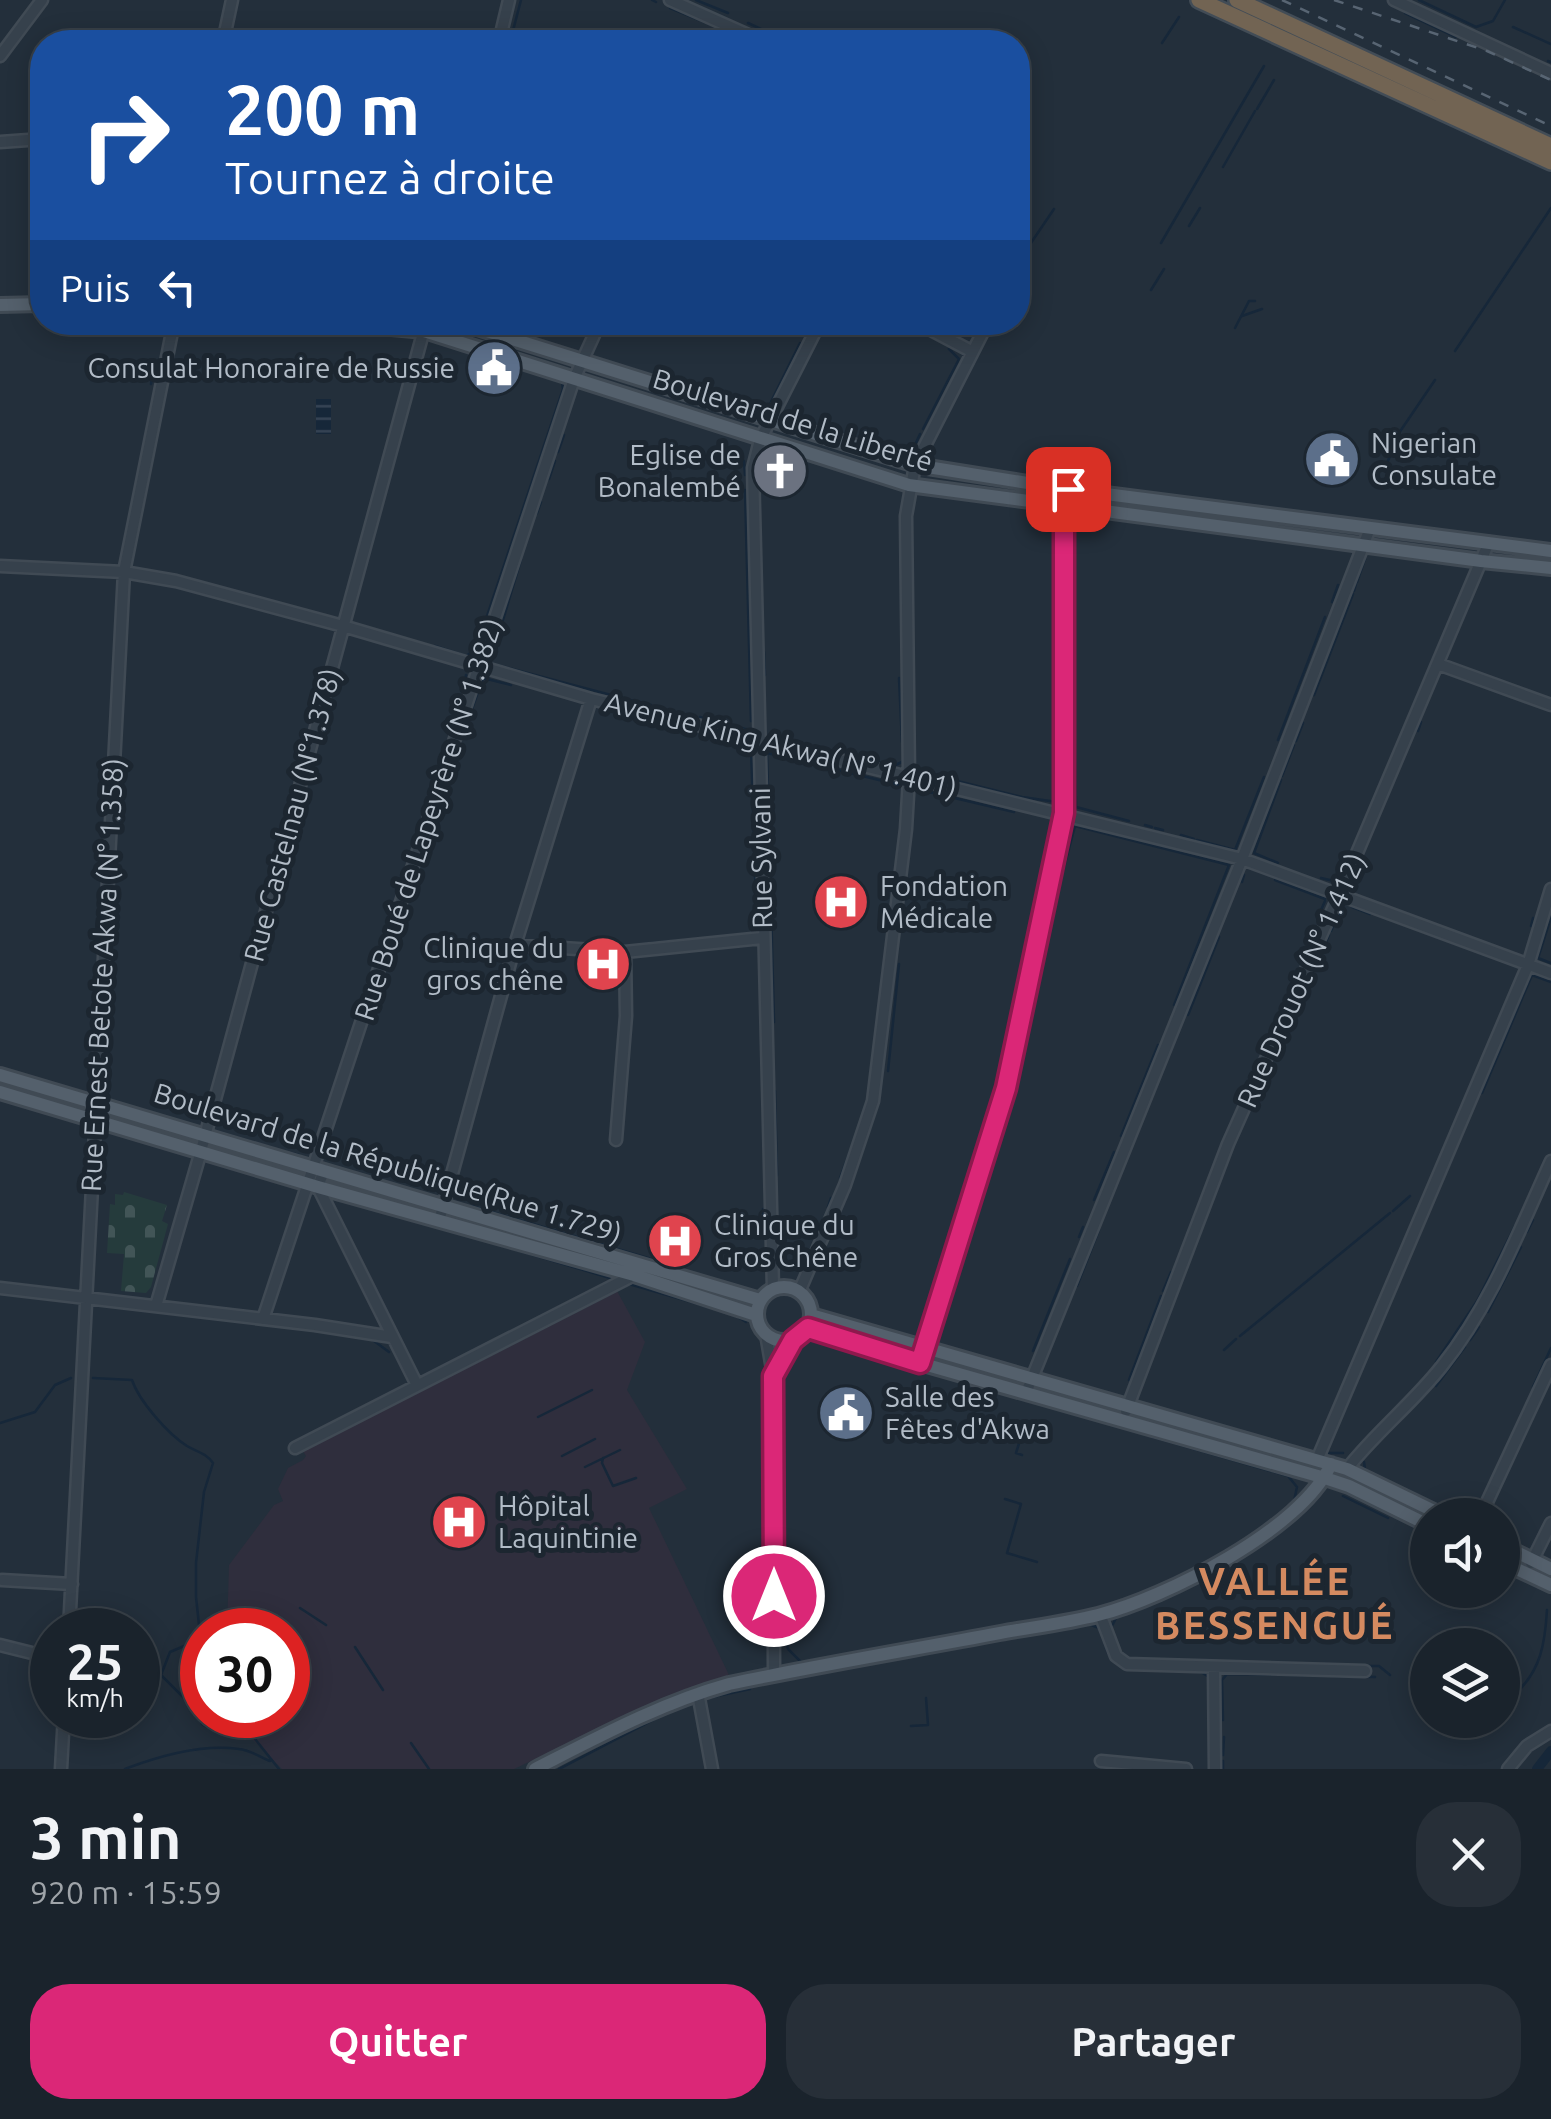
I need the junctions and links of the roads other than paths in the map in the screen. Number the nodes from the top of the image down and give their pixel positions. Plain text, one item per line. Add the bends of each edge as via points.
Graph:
1 (42, 0) edge
2 (232, 0) edge
3 (509, 0) edge
4 (670, 0) edge
5 (1199, 0) edge
6 (1237, 0) edge
7 (1394, 0) edge
8 (226, 30) edge
9 (502, 30) edge
10 (727, 30) edge
11 (0, 56) edge
12 (1551, 73) edge
13 (30, 141) edge
14 (0, 142) edge
15 (1551, 146) edge
16 (1551, 162) edge
17 (30, 305) edge
18 (0, 306) edge
19 (171, 335) edge
20 (423, 335) edge
21 (448, 335) edge
22 (498, 335) edge
23 (594, 335) edge
24 (813, 335) edge
25 (941, 335) edge
26 (981, 335) edge
27 (972, 351) junction
28 (582, 362) junction
29 (574, 379) junction
30 (770, 420) junction
31 (760, 440) junction
32 (915, 465) junction
33 (909, 485) junction
34 (1068, 489) junction
35 (1064, 506) junction
36 (1370, 528) junction
37 (1489, 542) junction
38 (1364, 546) junction
39 (1551, 551) edge
40 (1481, 561) junction
41 (0, 566) edge
42 (1551, 568) edge
43 (124, 572) junction
44 (344, 626) junction
45 (1438, 664) junction
46 (477, 668) junction
47 (591, 699) junction
48 (1551, 705) edge
49 (760, 741) junction
50 (909, 778) junction
51 (1064, 813) junction
52 (1242, 859) junction
53 (1551, 889) edge
54 (1340, 894) junction
55 (762, 938) junction
56 (514, 944) junction
57 (625, 952) junction
58 (1528, 965) junction
59 (1551, 973) edge
60 (0, 1075) edge
61 (0, 1092) edge
62 (98, 1102) junction
63 (97, 1120) junction
64 (205, 1136) junction
65 (616, 1140) dead end
66 (201, 1151) junction
67 (1551, 1161) edge
68 (319, 1168) junction
69 (314, 1185) junction
70 (441, 1214) junction
71 (636, 1269) junction
72 (0, 1288) edge
73 (773, 1289) junction
74 (799, 1292) junction
75 (85, 1299) junction
76 (760, 1300) junction
77 (156, 1306) junction
78 (756, 1315) junction
79 (263, 1318) junction
80 (809, 1321) junction
81 (766, 1334) junction
82 (392, 1338) junction
83 (793, 1340) junction
84 (925, 1348) junction
85 (920, 1363) junction
86 (1551, 1365) edge
87 (773, 1376) junction
88 (1031, 1379) junction
89 (416, 1385) junction
90 (1026, 1393) junction
91 (1125, 1414) junction
92 (295, 1448) dead end
93 (1324, 1462) junction
94 (1346, 1468) junction
95 (1325, 1478) junction
96 (1489, 1498) edge
97 (1410, 1499) edge
98 (1410, 1516) edge
99 (1551, 1522) edge
100 (1520, 1554) edge
101 (1532, 1560) junction
102 (1551, 1569) edge
103 (1520, 1570) edge
104 (1526, 1573) junction
105 (2, 1580) edge
106 (72, 1584) junction
107 (1551, 1585) edge
108 (70, 1608) edge
109 (1100, 1614) junction
110 (0, 1645) edge
111 (30, 1652) edge
112 (1214, 1668) junction
113 (1365, 1671) dead end
114 (774, 1674) junction
115 (698, 1693) junction
116 (1551, 1730) edge
117 (63, 1738) edge
118 (1101, 1761) dead end
119 (61, 1769) edge
120 (535, 1769) edge
121 (712, 1769) edge
122 (1186, 1769) edge
123 (1215, 1769) edge
124 (1508, 1769) edge

1 - 11 street
2 - 8 street
3 - 9 street
4 - 10 street
5 - 16 highway
6 - 15 highway
7 - 12 street
13 - 14 street
17 - 18 main road
19 - 43 street, Rue Ernest Betote Akwa (N° 1.358)
20 - 44 street, Rue Castelnau (N°1.378)
21 - 29 main road, Boulevard de la Liberté
22 - 28 main road, Boulevard de la Liberté
23 - 28 street, Rue Boué de Lapeyrère (N° 1.382)
24 - 30 street, Rue Sylvani
25 - 27 street
26 - 27 street
27 - 32 street
28 - 29 street, Rue Boué de Lapeyrère (N° 1.382)
28 - 30 main road, Boulevard de la Liberté
29 - 31 main road, Boulevard de la Liberté
29 - 46 street, Rue Boué de Lapeyrère (N° 1.382)
30 - 31 street, Rue Sylvani
30 - 32 main road, Boulevard de la Liberté
31 - 33 main road, Boulevard de la Liberté
31 - 49 street, Rue Sylvani via 753,468
32 - 33 street
32 - 34 main road, Boulevard de la Liberté
33 - 35 main road, Boulevard de la Liberté
33 - 50 street
34 - 35 street
34 - 36 main road, Boulevard de la Liberté
35 - 38 main road, Boulevard de la Liberté
35 - 51 street
36 - 37 main road, Boulevard de la Liberté
36 - 38 street
37 - 39 main road, Boulevard de la Liberté
37 - 40 street, Rue Drouot (N° 1.412)
38 - 40 main road, Boulevard de la Liberté
38 - 52 street
40 - 42 main road, Boulevard de la Liberté
40 - 45 street, Rue Drouot (N° 1.412)
41 - 43 street, Avenue King Akwa( N° 1.401)
43 - 44 street, Avenue King Akwa( N° 1.401)
43 - 62 street, Rue Ernest Betote Akwa (N° 1.358)
44 - 46 street, Avenue King Akwa( N° 1.401)
44 - 64 street, Rue Castelnau (N°1.378)
45 - 48 street
45 - 54 street, Rue Drouot (N° 1.412)
46 - 47 street, Avenue King Akwa( N° 1.401)
46 - 68 street, Rue Boué de Lapeyrère (N° 1.382)
47 - 49 street, Avenue King Akwa( N° 1.401)
47 - 56 street
49 - 50 street, Avenue King Akwa( N° 1.401)
49 - 55 street, Rue Sylvani
50 - 51 street, Avenue King Akwa( N° 1.401)
50 - 74 street via 872,1100
51 - 52 street, Avenue King Akwa( N° 1.401)
51 - 84 street via 1006,1088
52 - 54 street, Avenue King Akwa( N° 1.401)
52 - 88 street
53 - 58 street
54 - 58 street, Avenue King Akwa( N° 1.401)
54 - 91 street, Rue Drouot (N° 1.412) via 1228,1144
55 - 57 street
55 - 73 street, Rue Sylvani
56 - 57 street
56 - 70 street
57 - 65 street
58 - 59 street, Avenue King Akwa( N° 1.401)
58 - 93 street
60 - 62 main road, Boulevard de la République(Rue 1.729)
61 - 63 main road, Boulevard de la République(Rue 1.729)
62 - 63 street, Rue Ernest Betote Akwa (N° 1.358)
62 - 64 main road, Boulevard de la République(Rue 1.729)
63 - 66 main road, Boulevard de la République(Rue 1.729)
63 - 75 street, Rue Ernest Betote Akwa (N° 1.358)
64 - 66 street, Rue Castelnau (N°1.378)
64 - 68 main road, Boulevard de la République(Rue 1.729)
66 - 69 main road, Boulevard de la République(Rue 1.729)
66 - 77 street, Rue Castelnau (N°1.378)
67 - 94 street via 1468,1330
68 - 69 street, Rue Boué de Lapeyrère (N° 1.382)
68 - 70 main road, Boulevard de la République(Rue 1.729)
69 - 70 main road, Boulevard de la République(Rue 1.729)
69 - 79 street
69 - 82 street
70 - 71 main road, Boulevard de la République(Rue 1.729)
71 - 76 main road, Boulevard de la République(Rue 1.729)
71 - 78 main road, Boulevard de la République(Rue 1.729)
71 - 89 street
72 - 75 street
73 - 74 main road
73 - 76 main road
74 - 80 main road via 808,1302
75 - 77 street
75 - 106 street, Rue Ernest Betote Akwa (N° 1.358)
76 - 78 main road
77 - 79 street
78 - 81 main road
79 - 82 street
80 - 83 main road
80 - 84 main road
80 - 85 main road
81 - 83 main road
81 - 87 street
82 - 89 street
83 - 87 street
84 - 85 street
84 - 88 main road
85 - 90 main road
86 - 96 street
87 - 114 street
88 - 90 street
88 - 91 main road
89 - 92 street
90 - 91 main road
91 - 93 main road
91 - 95 main road
93 - 94 main road
93 - 95 main road
94 - 97 main road
95 - 98 main road
95 - 109 main road via 1236,1552 1165,1590
99 - 101 street
100 - 101 main road
101 - 102 main road
101 - 104 street
103 - 104 main road
104 - 107 main road
105 - 106 street
106 - 108 street, Rue Ernest Betote Akwa (N° 1.358)
109 - 112 street via 1116,1656 1127,1664
109 - 114 main road
110 - 111 street
112 - 113 street
112 - 123 street
114 - 115 main road
115 - 120 main road
115 - 121 street
116 - 124 street
117 - 119 street
118 - 122 street

